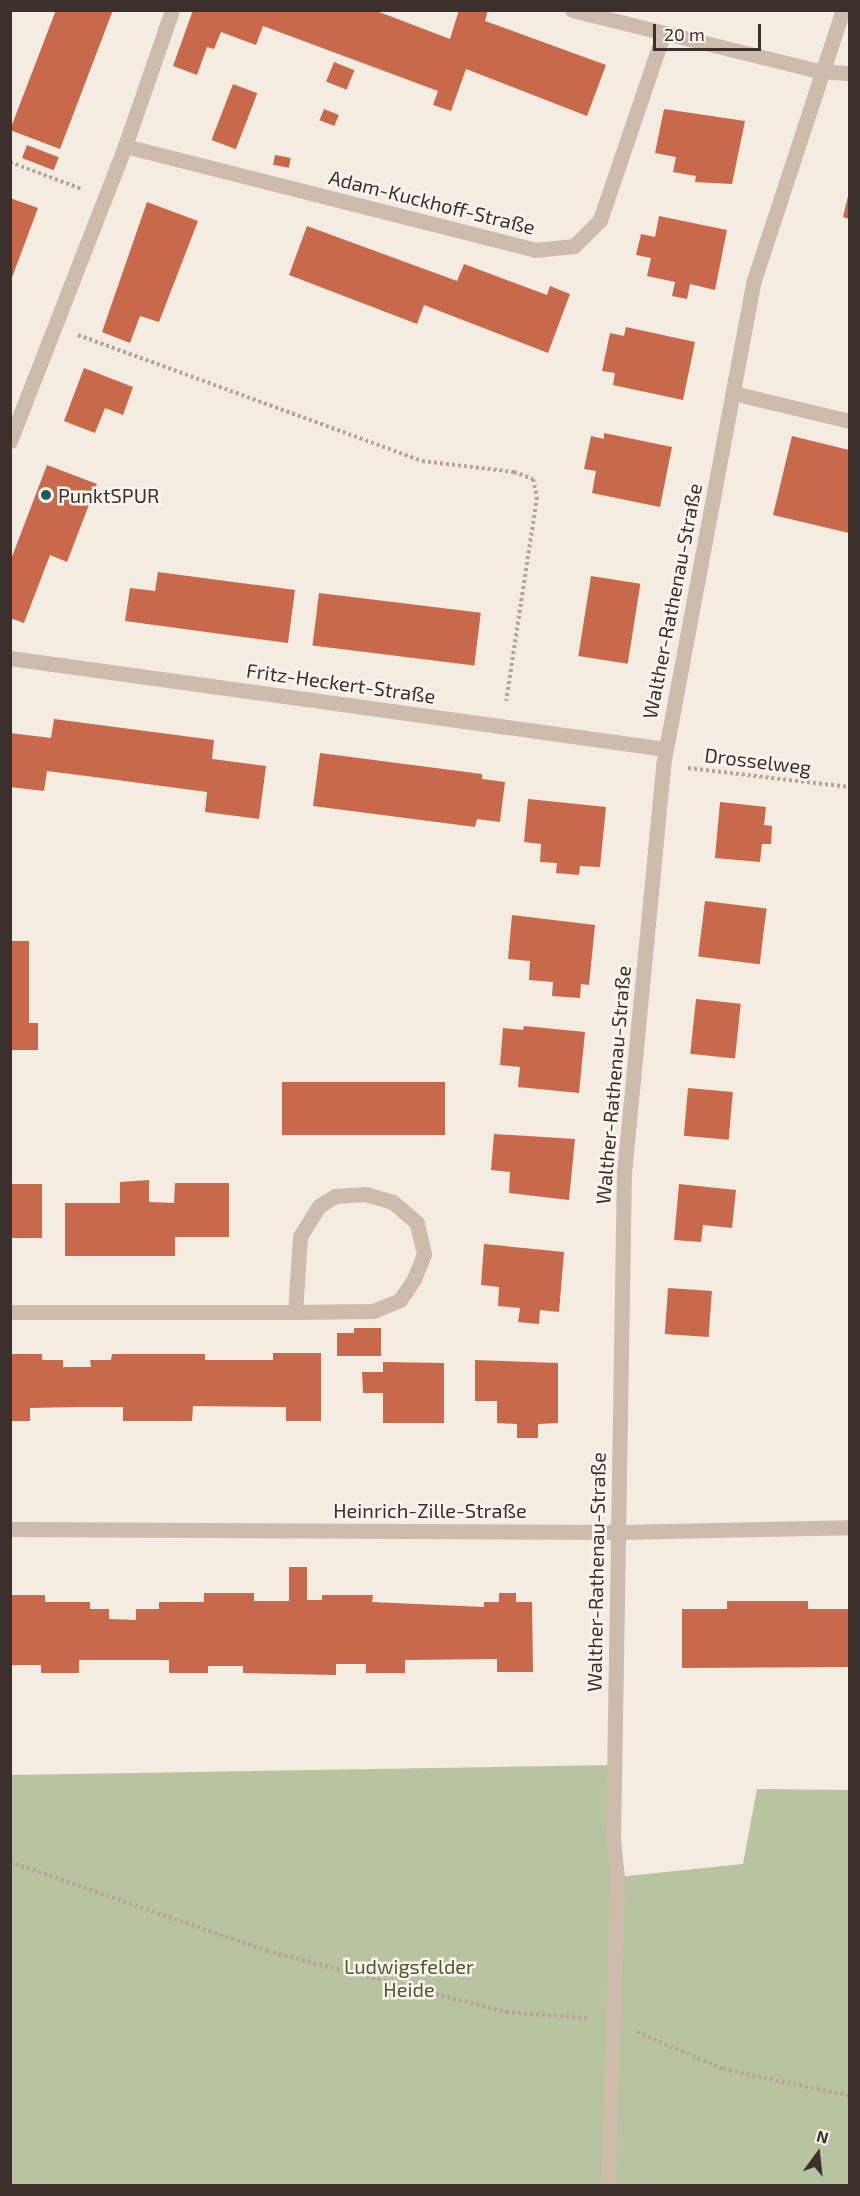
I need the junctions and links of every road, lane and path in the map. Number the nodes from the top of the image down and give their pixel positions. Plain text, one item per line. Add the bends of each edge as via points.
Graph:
1 (172, 10) edge
2 (572, 10) edge
3 (843, 10) edge
4 (663, 35) junction
5 (819, 71) junction
6 (849, 73) edge
7 (125, 146) junction
8 (10, 162) edge
9 (105, 198) junction
10 (55, 326) junction
11 (733, 393) junction
12 (849, 421) edge
13 (10, 441) edge
14 (10, 658) edge
15 (502, 726) junction
16 (666, 749) junction
17 (663, 765) junction
18 (849, 787) edge
19 (10, 1312) edge
20 (295, 1312) junction
21 (849, 1527) edge
22 (10, 1529) edge
23 (618, 1533) junction
24 (10, 1862) edge
25 (610, 2020) junction
26 (849, 2096) edge
27 (608, 2186) edge

1 - 7 street
2 - 4 street
3 - 5 street, Walther-Rathenau-Straße
4 - 5 street
4 - 7 street, Adam-Kuckhoff-Straße via 600,220 574,246 535,250
5 - 6 street
5 - 11 street, Walther-Rathenau-Straße via 753,283
7 - 9 street
8 - 9 path
9 - 10 street
10 - 13 street
10 - 15 path via 422,461 514,472 533,479 537,497
11 - 12 street
11 - 16 street, Walther-Rathenau-Straße
14 - 15 street, Fritz-Heckert-Straße
15 - 16 street, Fritz-Heckert-Straße
16 - 17 street, Walther-Rathenau-Straße
17 - 18 path, Drosselweg
17 - 23 street, Walther-Rathenau-Straße via 624,1173
19 - 20 street
20 - 20 street via 374,1311 400,1300 424,1254 417,1223 393,1202 365,1194 335,1196 320,1206 300,1237
21 - 23 street, Heinrich-Zille-Straße
22 - 23 street, Heinrich-Zille-Straße
23 - 25 street, Walther-Rathenau-Straße via 613,1840 617,1877
24 - 25 path via 267,1951 506,2012
25 - 26 path via 723,2069
25 - 27 street, Walther-Rathenau-Straße

